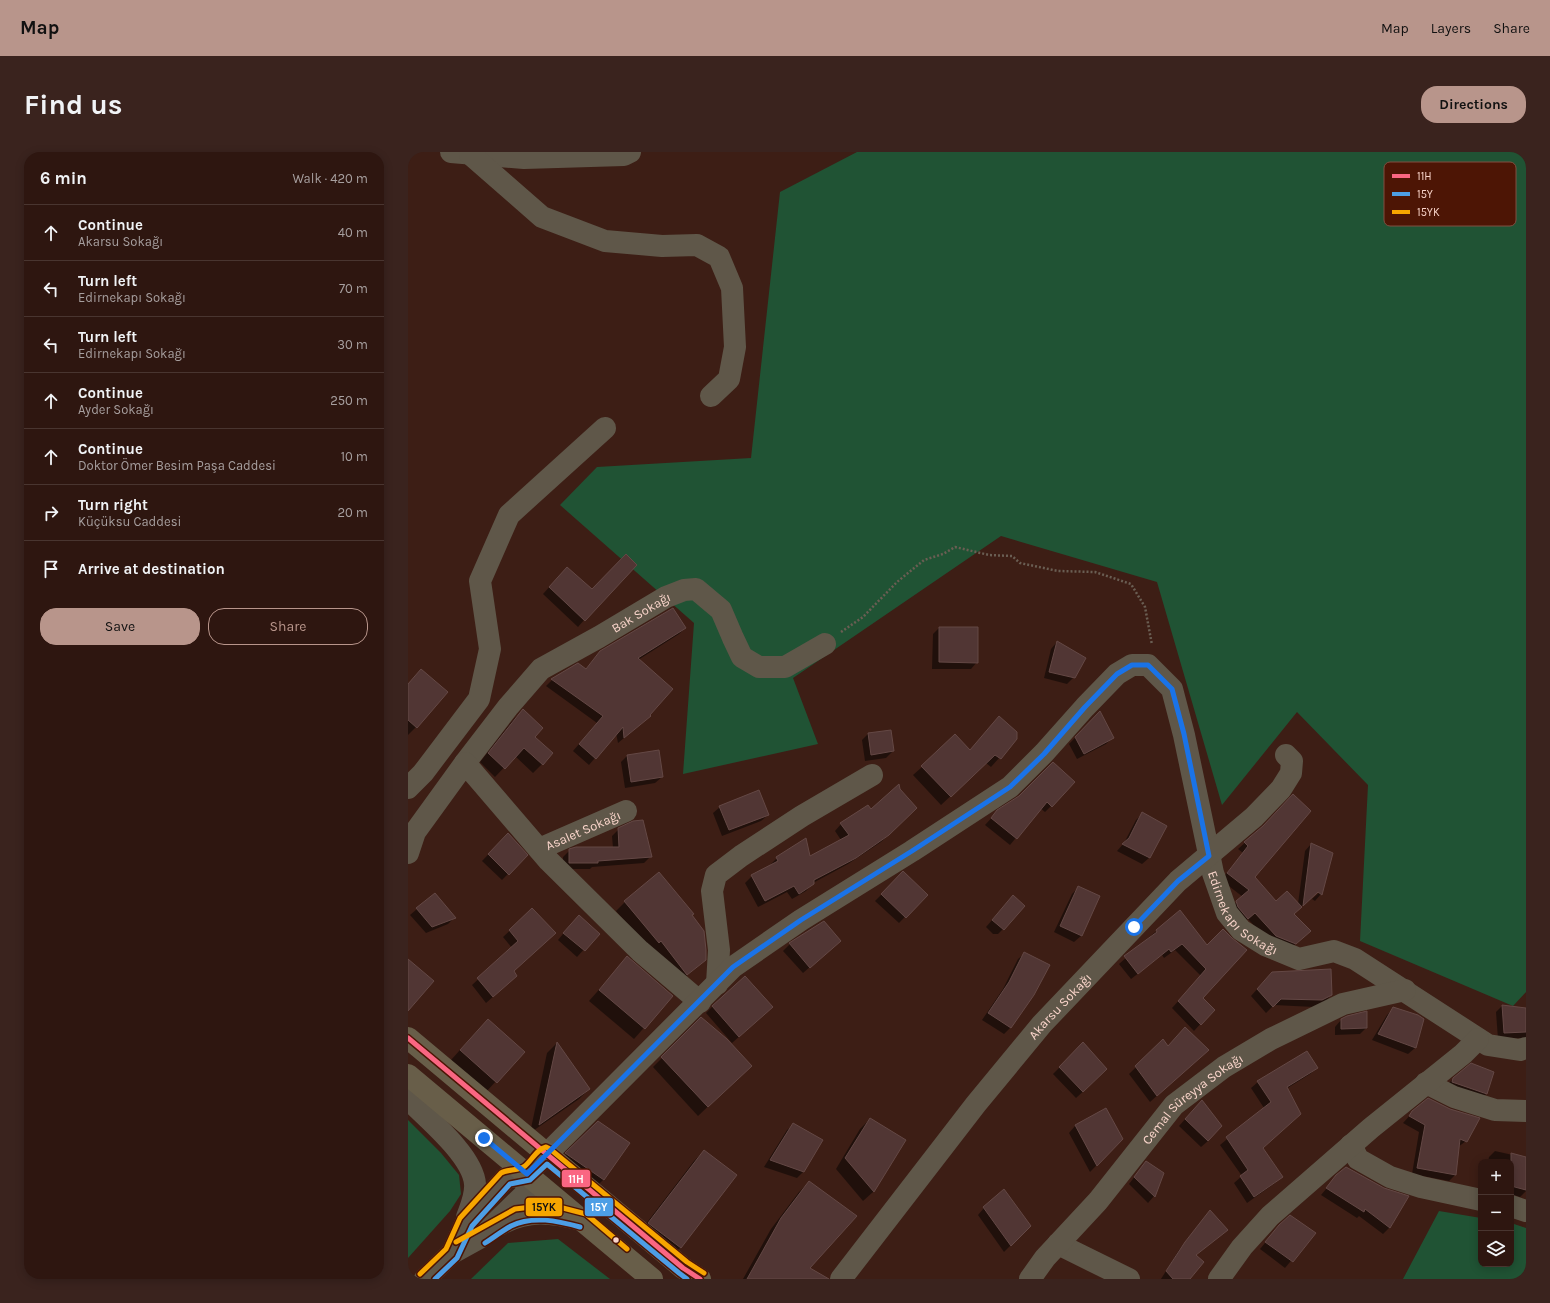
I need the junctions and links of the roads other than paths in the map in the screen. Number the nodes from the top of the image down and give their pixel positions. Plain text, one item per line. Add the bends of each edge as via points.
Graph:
1 (630, 152) edge
2 (460, 153) edge
3 (711, 396) dead end
4 (605, 428) dead end
5 (824, 644) road end
6 (1286, 755) dead end
7 (465, 763) junction
8 (872, 775) dead end
9 (408, 788) edge
10 (626, 811) dead end
11 (539, 849) junction
12 (408, 853) edge
13 (1209, 856) junction
14 (717, 984) junction
15 (1405, 990) junction
16 (700, 1002) junction
17 (408, 1038) edge
18 (1478, 1039) junction
19 (1526, 1048) edge
20 (408, 1075) edge
21 (1426, 1084) junction
22 (408, 1099) edge
23 (1526, 1111) edge
24 (1351, 1145) junction
25 (546, 1154) junction
26 (527, 1174) junction
27 (1478, 1199) edge
28 (1514, 1207) edge
29 (1526, 1211) edge
30 (582, 1220) junction
31 (466, 1222) junction
32 (482, 1237) junction
33 (1058, 1244) junction
34 (657, 1246) junction
35 (452, 1252) junction
36 (425, 1279) edge
37 (652, 1279) edge
38 (700, 1279) edge
39 (841, 1279) edge
40 (1030, 1279) edge
41 (1129, 1279) edge
42 (1219, 1279) edge

1 - 2 street via 624,155 524,158
2 - 3 street via 542,217 605,241 662,246 697,245 719,256 732,288 735,347 728,379
4 - 9 street via 509,515 480,581 490,649 479,699
5 - 7 street, Bak Sokağı via 784,668 759,667 742,657 721,610 696,590 684,590 666,597 541,669
6 - 13 street, Akarsu Sokağı via 1292,761 1291,773 1281,789 1254,817
7 - 11 street
7 - 12 street, Bak Sokağı via 415,832
8 - 14 street via 802,816 716,875 712,891 719,950
10 - 11 street, Asalet Sokağı
11 - 16 street via 640,951
13 - 14 street, Edirnekapı Sokağı via 1172,689 1148,665 1132,665 1117,674 1010,787 801,920 733,967
13 - 15 street, Edirnekapı Sokağı via 1212,873 1227,913 1241,930 1265,945 1299,959 1334,951 1355,959
13 - 39 street, Akarsu Sokağı via 1178,881 1042,1024 976,1104
14 - 16 street
15 - 18 street, Edirnekapı Sokağı
15 - 33 street, Cemal Süreyya Sokağı via 1343,1004 1271,1038 1224,1067 1174,1105 1102,1196
16 - 25 street
17 - 25 main road
18 - 19 street, Edirnekapı Sokağı via 1488,1045 1520,1050
18 - 21 street
20 - 26 main road
21 - 23 street via 1454,1097 1495,1110
21 - 24 street
22 - 31 street via 462,1153 473,1171 475,1195
24 - 27 street via 1358,1159 1390,1177 1421,1187
24 - 42 street via 1270,1216 1242,1246
25 - 26 street
25 - 34 main road
26 - 30 main road
26 - 31 street via 506,1178
26 - 32 street via 526,1194
26 - 34 main road via 549,1174 633,1244
28 - 29 street
30 - 32 street via 559,1214 517,1216
30 - 37 main road
31 - 35 street
32 - 35 street
33 - 40 street, Cemal Süreyya Sokağı
33 - 41 street
34 - 38 main road
35 - 36 street

